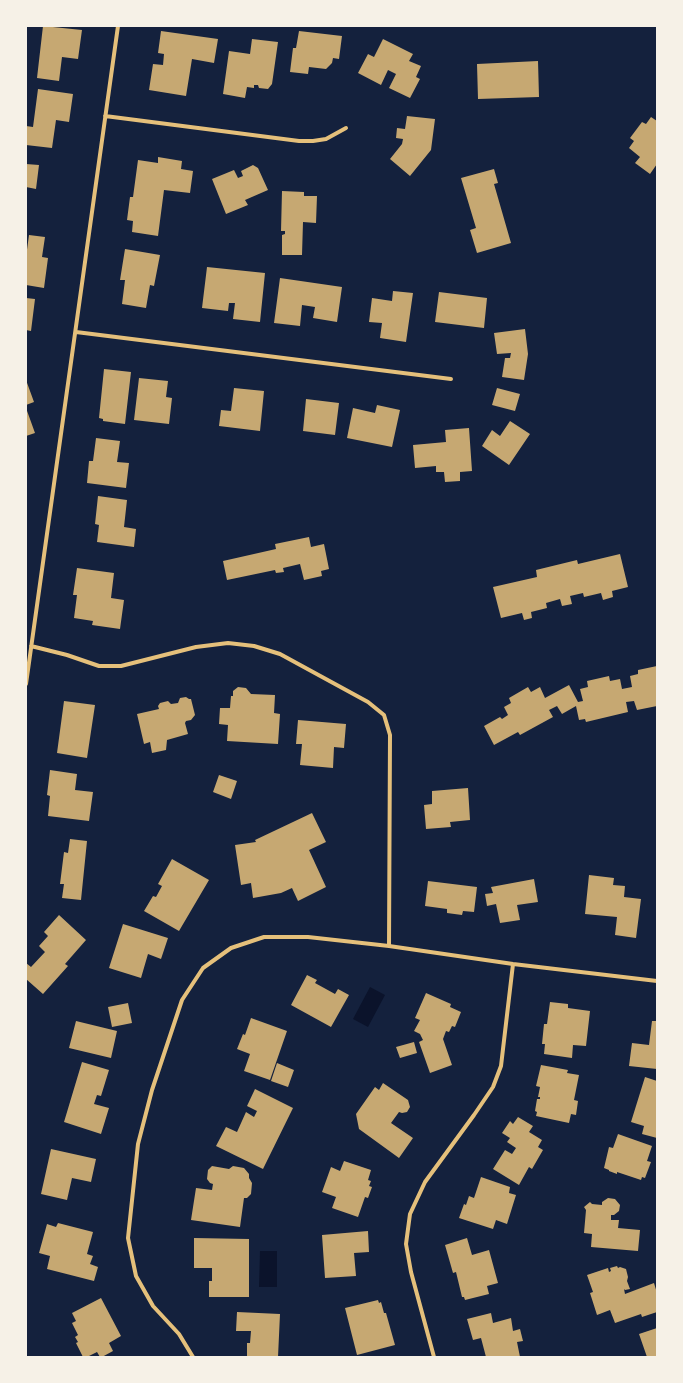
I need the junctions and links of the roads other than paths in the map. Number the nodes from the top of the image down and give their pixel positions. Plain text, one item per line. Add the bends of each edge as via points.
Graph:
1 (118, 26) edge
2 (105, 116) junction
3 (346, 128) dead end
4 (76, 332) junction
5 (451, 379) dead end
6 (31, 646) junction
7 (26, 684) edge
8 (389, 946) junction
9 (513, 964) junction
10 (657, 981) edge
11 (193, 1357) edge
12 (434, 1357) edge

1 - 2 street
2 - 3 street via 299,141 326,139
2 - 4 street
4 - 5 street
4 - 6 street
6 - 7 street
6 - 8 street via 99,666 121,666 196,647 228,643 254,646 280,654 368,702 384,715 390,735 391,761
8 - 9 street
8 - 11 street via 308,937 264,937 231,948 203,968 182,1000 152,1090 138,1144 128,1238 136,1276 153,1306 179,1334
9 - 10 street
9 - 12 street via 501,1066 493,1087 425,1182 410,1214 406,1244

